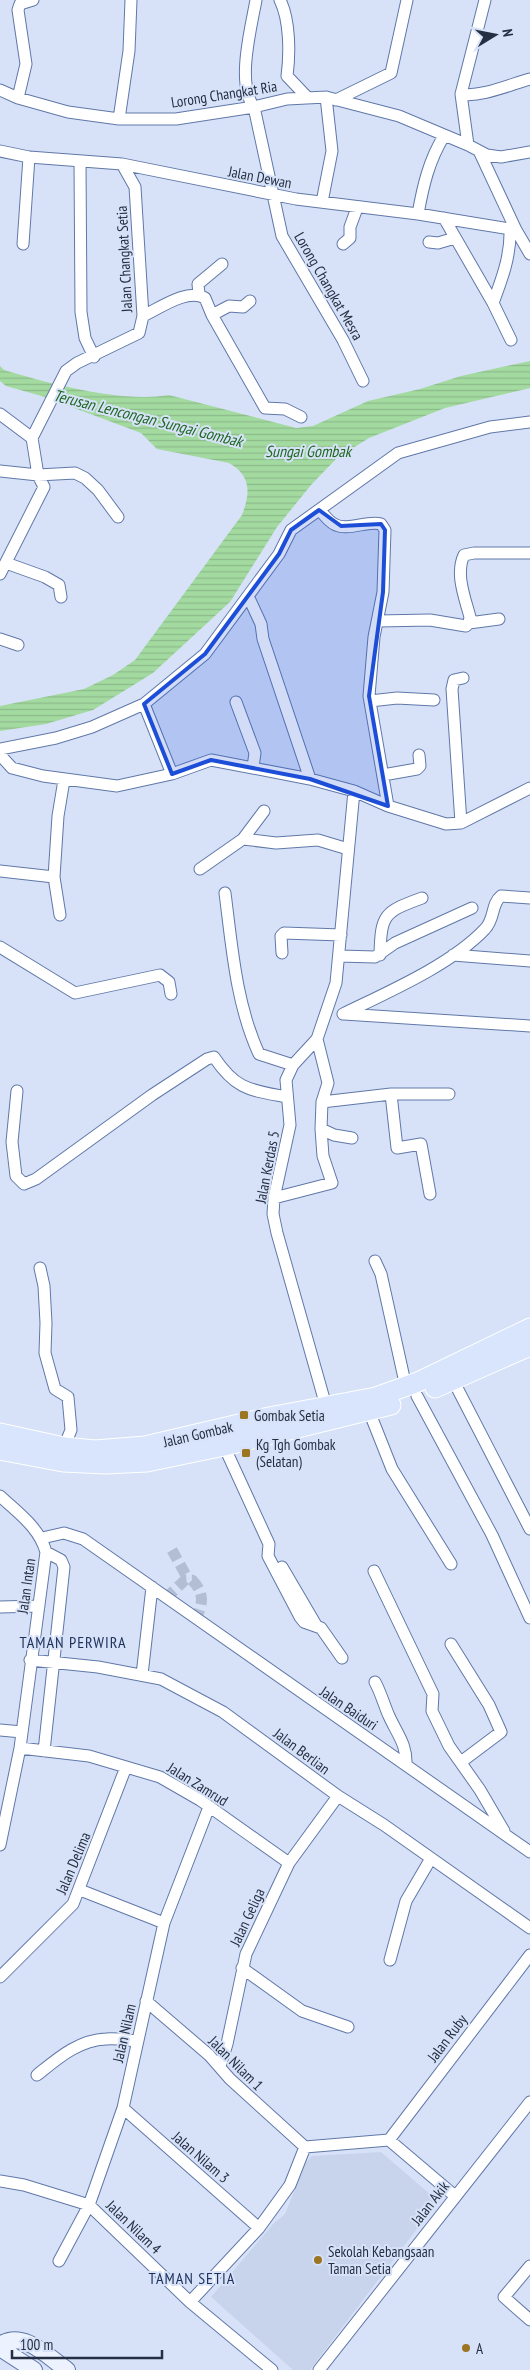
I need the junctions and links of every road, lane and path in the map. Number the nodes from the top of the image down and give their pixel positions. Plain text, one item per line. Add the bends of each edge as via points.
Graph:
1 (34, 0) edge
2 (131, 0) edge
3 (256, 0) edge
4 (280, 0) edge
5 (407, 0) edge
6 (485, 0) edge
7 (530, 79) edge
8 (0, 90) edge
9 (461, 94) junction
10 (306, 97) junction
11 (18, 98) junction
12 (331, 98) junction
13 (254, 107) junction
14 (119, 119) junction
15 (444, 136) junction
16 (468, 145) junction
17 (0, 151) edge
18 (530, 152) edge
19 (480, 153) junction
20 (29, 157) junction
21 (80, 161) junction
22 (122, 164) junction
23 (273, 195) junction
24 (322, 202) junction
25 (357, 208) junction
26 (418, 214) junction
27 (444, 218) junction
28 (513, 229) junction
29 (455, 238) junction
30 (429, 242) dead end
31 (23, 244) dead end
32 (343, 244) dead end
33 (530, 254) edge
34 (222, 264) dead end
35 (199, 294) junction
36 (250, 301) dead end
37 (493, 303) junction
38 (212, 315) junction
39 (143, 316) junction
40 (511, 340) dead end
41 (94, 357) junction
42 (363, 381) dead end
43 (0, 414) edge
44 (301, 417) dead end
45 (530, 422) edge
46 (32, 438) junction
47 (0, 471) edge
48 (38, 475) junction
49 (319, 510) junction
50 (118, 517) dead end
51 (530, 553) edge
52 (6, 563) junction
53 (0, 574) edge
54 (248, 596) junction
55 (61, 597) dead end
56 (499, 619) dead end
57 (378, 621) junction
58 (468, 623) junction
59 (0, 640) edge
60 (18, 646) dead end
61 (463, 678) dead end
62 (434, 700) dead end
63 (370, 701) junction
64 (236, 702) dead end
65 (144, 704) junction
66 (0, 749) edge
67 (0, 755) edge
68 (419, 756) dead end
69 (253, 767) junction
70 (172, 774) junction
71 (383, 775) junction
72 (310, 779) junction
73 (64, 780) junction
74 (530, 788) edge
75 (354, 791) junction
76 (388, 806) junction
77 (264, 811) dead end
78 (461, 823) junction
79 (243, 839) junction
80 (348, 849) junction
81 (200, 869) dead end
82 (0, 871) edge
83 (54, 878) junction
84 (225, 893) dead end
85 (422, 898) dead end
86 (530, 898) edge
87 (472, 908) dead end
88 (60, 915) dead end
89 (341, 935) junction
90 (0, 947) edge
91 (282, 953) dead end
92 (380, 955) junction
93 (453, 955) junction
94 (339, 956) junction
95 (530, 961) edge
96 (171, 994) dead end
97 (327, 1014) junction
98 (343, 1014) junction
99 (530, 1026) edge
100 (317, 1039) junction
101 (292, 1065) junction
102 (18, 1091) dead end
103 (390, 1094) junction
104 (448, 1094) dead end
105 (286, 1097) junction
106 (322, 1102) junction
107 (321, 1129) junction
108 (352, 1138) dead end
109 (430, 1194) dead end
110 (274, 1198) junction
111 (375, 1261) dead end
112 (40, 1268) dead end
113 (530, 1328) edge
114 (530, 1346) edge
115 (453, 1380) junction
116 (412, 1391) junction
117 (326, 1406) junction
118 (369, 1412) junction
119 (0, 1433) edge
120 (224, 1446) junction
121 (64, 1447) junction
122 (0, 1450) edge
123 (0, 1496) edge
124 (530, 1529) edge
125 (42, 1538) junction
126 (46, 1552) junction
127 (451, 1564) dead end
128 (374, 1571) dead end
129 (152, 1587) junction
130 (39, 1606) junction
131 (0, 1607) edge
132 (530, 1618) edge
133 (451, 1644) dead end
134 (342, 1658) dead end
135 (30, 1660) junction
136 (53, 1662) junction
137 (142, 1675) junction
138 (375, 1682) dead end
139 (0, 1730) edge
140 (22, 1732) junction
141 (20, 1748) junction
142 (44, 1751) junction
143 (461, 1762) junction
144 (406, 1765) junction
145 (126, 1766) junction
146 (338, 1796) junction
147 (209, 1807) junction
148 (507, 1835) junction
149 (0, 1845) edge
150 (530, 1852) edge
151 (430, 1860) junction
152 (289, 1863) junction
153 (80, 1890) junction
154 (164, 1924) junction
155 (530, 1928) edge
156 (530, 1955) edge
157 (390, 1960) dead end
158 (242, 1968) junction
159 (0, 1977) edge
160 (146, 2001) junction
161 (348, 2028) dead end
162 (137, 2041) junction
163 (220, 2066) junction
164 (37, 2075) dead end
165 (530, 2102) edge
166 (123, 2108) junction
167 (388, 2140) junction
168 (305, 2147) junction
169 (0, 2181) edge
170 (454, 2196) junction
171 (89, 2205) junction
172 (259, 2228) junction
173 (59, 2262) dead end
174 (530, 2266) edge
175 (190, 2302) junction
176 (530, 2320) edge
177 (8, 2341) edge
178 (9, 2363) edge
179 (34, 2370) edge
180 (67, 2370) edge
181 (272, 2370) edge
182 (319, 2370) edge

1 - 11 street via 20,4 18,10 26,64
2 - 14 street via 129,50
3 - 13 street, Lorong Changkat Mesra via 246,56 247,97
4 - 10 street via 287,20 287,76
5 - 12 street, Lorong Changkat Ria via 391,73
6 - 9 street
7 - 9 street via 488,91
8 - 11 street, Lorong Changkat Ria
9 - 16 street
10 - 12 street, Lorong Changkat Ria
10 - 13 street, Lorong Changkat Ria
11 - 14 street, Lorong Changkat Ria via 68,112
12 - 15 street, Lorong Changkat Ria via 399,116
12 - 24 street via 332,150
13 - 14 street, Lorong Changkat Ria via 176,119
13 - 23 street, Lorong Changkat Mesra
15 - 16 street, Lorong Changkat Ria
15 - 26 street via 434,153
16 - 19 street, Lorong Changkat Ria
17 - 20 street, Jalan Dewan
18 - 19 street, Lorong Changkat Ria via 501,157
19 - 28 street
20 - 21 street, Jalan Dewan
20 - 31 street
21 - 22 street, Jalan Dewan
21 - 41 street via 82,317 85,338
22 - 23 street, Jalan Dewan
22 - 39 street, Jalan Changkat Setia via 135,187
23 - 24 street, Jalan Dewan
23 - 42 street, Lorong Changkat Mesra via 282,236 344,340
24 - 25 street, Jalan Dewan
25 - 26 street, Jalan Dewan
25 - 32 street via 350,238
26 - 27 street, Jalan Dewan
27 - 28 street, Jalan Dewan
27 - 29 street
28 - 33 street
28 - 37 street via 506,267
29 - 30 street
29 - 37 street
34 - 35 street via 198,284
35 - 38 street via 205,298
35 - 39 street via 188,295
36 - 38 street via 243,307 229,306
37 - 40 street
38 - 44 street via 265,408 285,409
39 - 41 street, Jalan Changkat Setia via 139,333
41 - 46 street, Jalan Changkat Setia via 66,371
43 - 46 street
45 - 49 street via 490,427 398,453
46 - 48 street
47 - 48 street
48 - 50 street via 64,472 86,478
48 - 52 street via 44,487
49 - 54 street via 291,530 279,554
49 - 57 street via 334,524 375,522 385,530 383,592
51 - 58 street via 464,555 460,573 470,617
52 - 53 street
52 - 55 street via 59,585
54 - 65 street via 206,654
54 - 72 street via 262,624 263,639
56 - 58 street
57 - 58 street via 430,620 460,626
57 - 63 street
59 - 60 street
61 - 78 street via 454,680 452,690
62 - 63 street via 397,698
63 - 71 street
64 - 69 street via 255,753
65 - 66 street via 92,727
65 - 70 street
67 - 73 street via 12,768
68 - 71 street via 420,766 417,769
69 - 70 street via 211,760
69 - 72 street
70 - 73 street via 117,786
71 - 76 street
72 - 75 street
73 - 83 street
74 - 78 street
75 - 76 street
75 - 80 street, Jalan Kerdas 5
76 - 78 street via 446,824
77 - 79 street
79 - 80 street via 276,843 318,840
79 - 81 street
80 - 89 street, Jalan Kerdas 5
82 - 83 street
83 - 88 street
84 - 101 street via 239,991 255,1045 260,1054
85 - 92 street via 385,916 381,927
86 - 93 street via 501,896 496,900 489,924
87 - 92 street via 395,943
89 - 91 street via 284,933
89 - 94 street, Jalan Kerdas 5
90 - 96 street via 75,993 160,976 169,982
92 - 94 street
93 - 95 street
93 - 98 street
94 - 97 street, Jalan Kerdas 5 via 336,983
97 - 98 street
97 - 100 street, Jalan Kerdas 5
98 - 99 street
100 - 101 street, Jalan Kerdas 5
100 - 106 street via 328,1084
101 - 105 street, Jalan Kerdas 5 via 286,1080
102 - 105 street via 12,1142 16,1176 24,1184 36,1179 144,1100 207,1059 214,1057 231,1079 242,1086
103 - 104 street
103 - 106 street
103 - 109 street via 397,1148 421,1144
105 - 110 street, Jalan Kerdas 5 via 290,1125
106 - 107 street
107 - 108 street
107 - 110 street via 323,1156 332,1183
110 - 117 street, Jalan Kerdas 5 via 277,1233
111 - 116 street
112 - 121 street via 44,1286 45,1353 55,1388 68,1398 71,1430
113 - 116 main road, Jalan Gombak
114 - 115 main road, Jalan Gombak
115 - 116 main road, Jalan Gombak
115 - 124 street
116 - 117 main road, Jalan Gombak
116 - 118 main road, Jalan Gombak
116 - 132 street via 492,1535
117 - 121 main road, Jalan Gombak via 145,1446 95,1450
118 - 120 main road, Jalan Gombak
118 - 127 street via 392,1469
119 - 121 main road, Jalan Gombak
120 - 122 main road, Jalan Gombak via 147,1462 106,1464 63,1462
120 - 134 street via 269,1544 268,1556 300,1617 304,1622 321,1628
123 - 125 street, Jalan Intan
125 - 126 street, Jalan Intan
125 - 129 street, Jalan Baiduri via 64,1533 83,1539
126 - 130 street, Jalan Intan
126 - 136 street via 61,1560 64,1566
128 - 143 street via 433,1694 432,1711 449,1746
129 - 137 street
129 - 144 street, Jalan Baiduri
130 - 131 street
130 - 135 street, Jalan Intan
133 - 143 street via 489,1705 501,1732
135 - 136 street, Jalan Berlian
135 - 140 street, Jalan Intan
136 - 137 street, Jalan Berlian
136 - 142 street
137 - 146 street, Jalan Berlian via 161,1679 223,1712
138 - 144 street via 403,1740
139 - 140 street
140 - 141 street, Jalan Intan
141 - 142 street, Jalan Zamrud
141 - 149 street, Jalan Intan
142 - 145 street, Jalan Zamrud via 89,1756
143 - 148 street
144 - 148 street, Jalan Baiduri
145 - 147 street, Jalan Zamrud via 160,1777
145 - 153 street, Jalan Delima
146 - 151 street, Jalan Berlian
146 - 152 street, Jalan Geliga
147 - 152 street, Jalan Zamrud
147 - 154 street, Jalan Nilam
148 - 150 street, Jalan Baiduri
151 - 155 street, Jalan Berlian
151 - 157 street via 406,1901
152 - 158 street, Jalan Geliga
153 - 154 street
153 - 159 street, Jalan Delima via 73,1904
154 - 160 street, Jalan Nilam
156 - 167 street, Jalan Ruby
158 - 161 street via 302,2011
158 - 163 street, Jalan Geliga
160 - 162 street, Jalan Nilam
160 - 163 street, Jalan Nilam 1
162 - 164 street via 105,2039 86,2043 66,2051
162 - 166 street, Jalan Nilam
163 - 168 street, Jalan Nilam 1 via 230,2079
165 - 170 street, Jalan Akik
166 - 171 street, Jalan Nilam
166 - 172 street, Jalan Nilam 3
167 - 168 street
167 - 170 street
168 - 172 street via 290,2185
169 - 171 street
170 - 182 street, Jalan Akik
171 - 173 street, Jalan Nilam
171 - 175 street, Jalan Nilam 4
172 - 175 street
174 - 176 street via 504,2297
175 - 181 street, Jalan Nilam 4
177 - 178 main road
177 - 180 main road
178 - 179 main road

